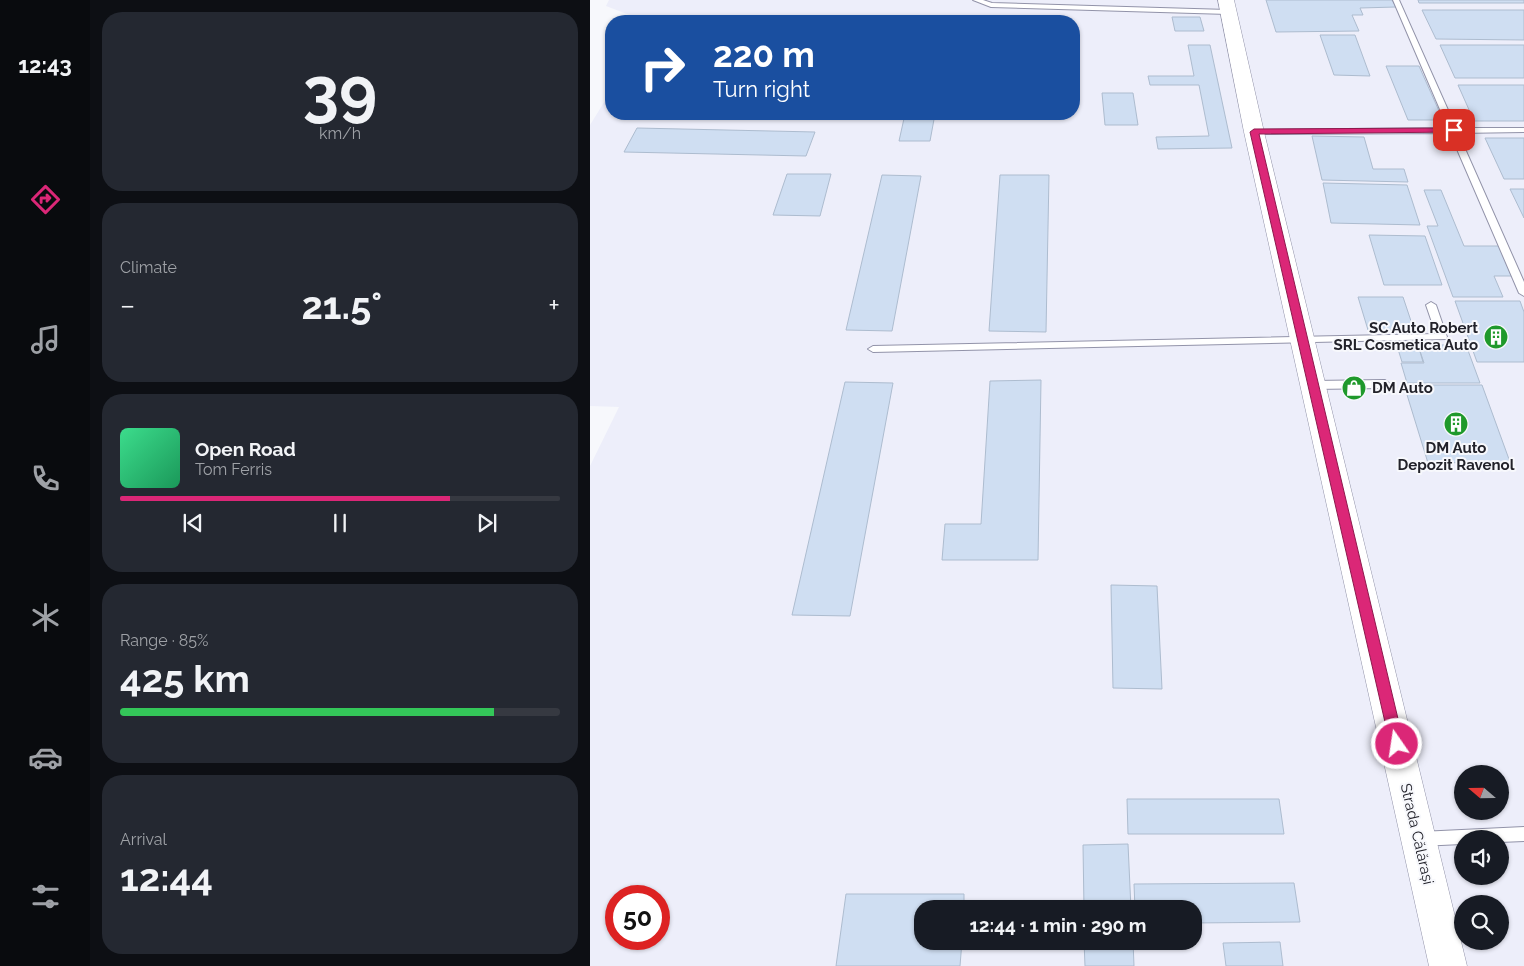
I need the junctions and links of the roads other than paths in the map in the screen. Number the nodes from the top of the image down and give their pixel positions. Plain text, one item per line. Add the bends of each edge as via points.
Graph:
1 (976, 0) edge
2 (1121, 0) edge
3 (1396, 0) edge
4 (1227, 6) edge
5 (1122, 9) junction
6 (1454, 130) junction
7 (1524, 130) edge
8 (1254, 132) junction
9 (1524, 294) edge
10 (1431, 305) dead end
11 (1302, 338) junction
12 (873, 349) dead end
13 (1385, 384) dead end
14 (1313, 385) junction
15 (1524, 834) edge
16 (1419, 839) junction
17 (1448, 966) edge

1 - 5 lane via 991,6
2 - 5 lane
3 - 6 lane
4 - 5 lane
4 - 8 main road, Strada Călărași
6 - 7 lane
6 - 8 lane
6 - 9 lane
8 - 11 main road, Strada Călărași
10 - 11 lane via 1442,337
11 - 12 lane
11 - 14 main road, Strada Călărași
13 - 14 lane
14 - 16 main road, Strada Călărași
15 - 16 lane
16 - 17 main road, Strada Călărași

